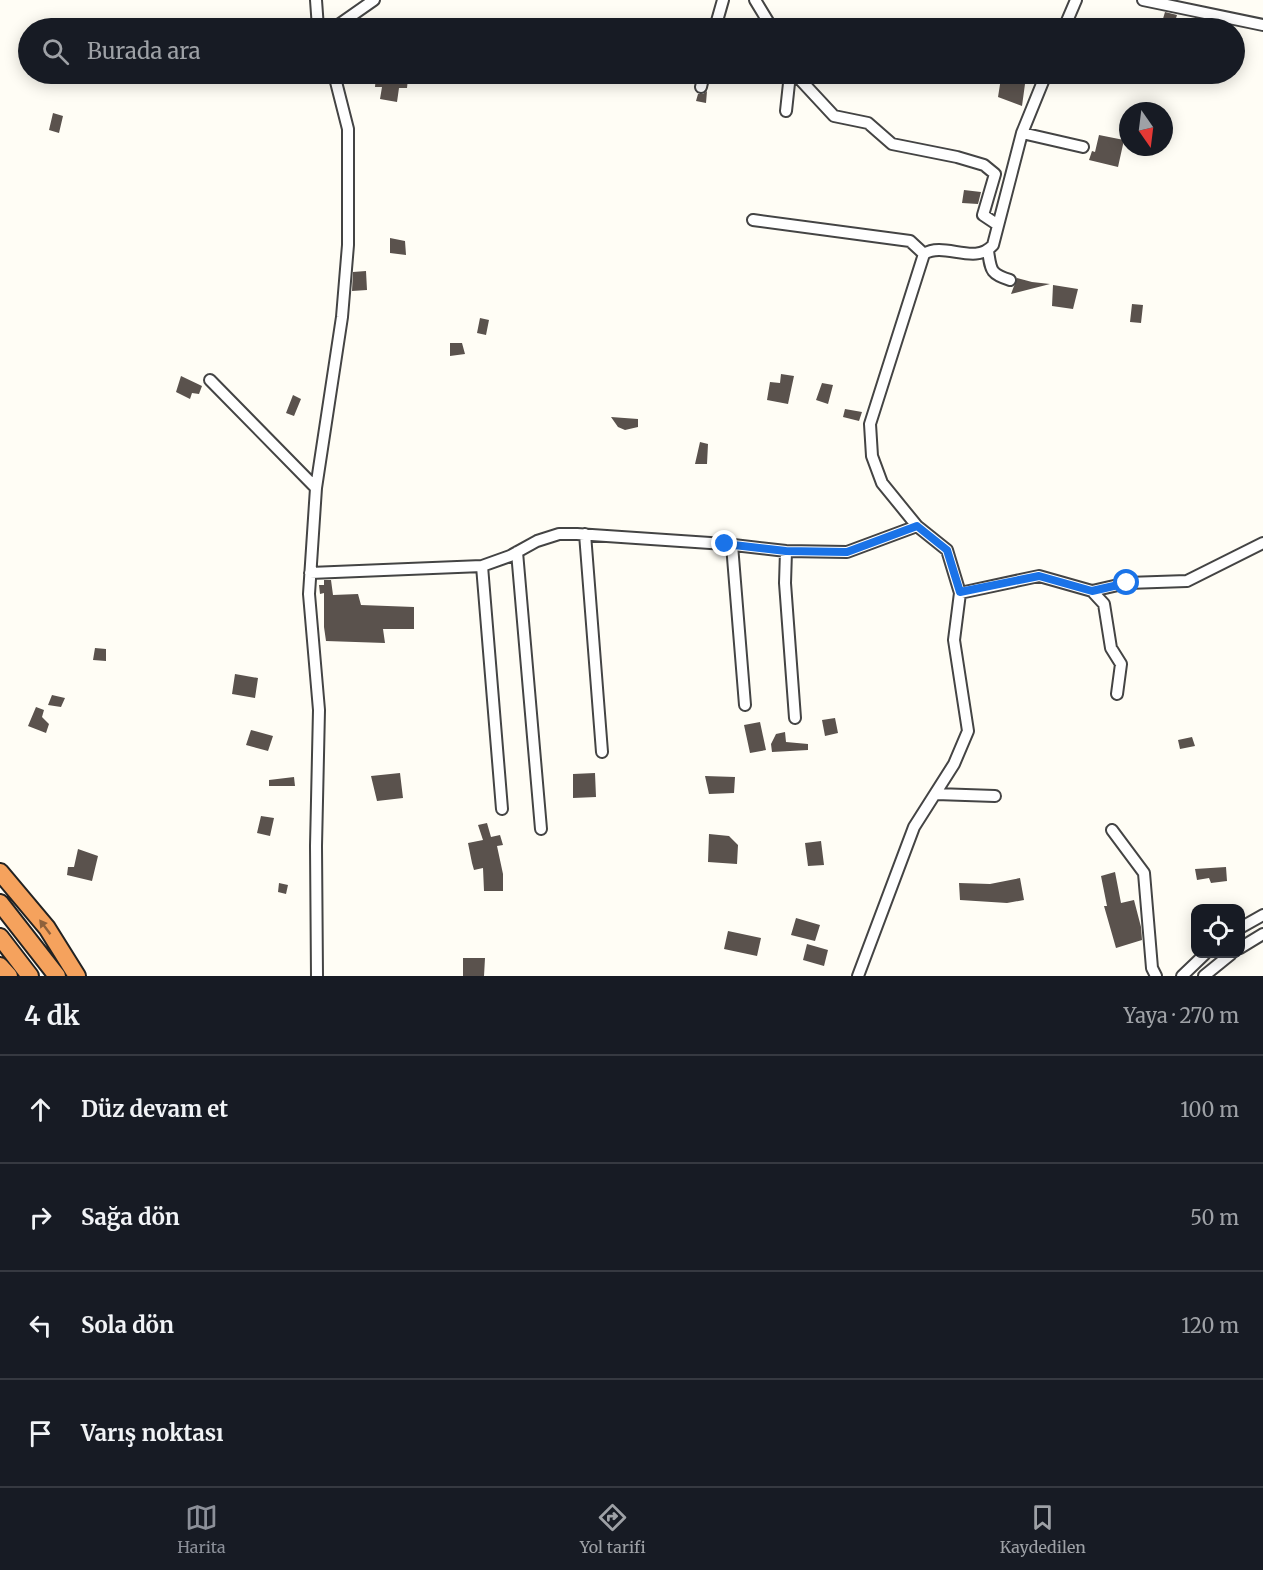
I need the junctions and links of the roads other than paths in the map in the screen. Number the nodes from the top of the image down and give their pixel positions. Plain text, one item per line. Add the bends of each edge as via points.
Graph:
1 (316, 0) edge
2 (374, 0) edge
3 (723, 0) edge
4 (755, 0) edge
5 (1076, 0) edge
6 (1143, 0) edge
7 (317, 18) edge
8 (348, 18) edge
9 (718, 18) edge
10 (766, 18) edge
11 (1068, 18) edge
12 (1229, 18) edge
13 (1245, 21) edge
14 (1263, 25) edge
15 (337, 84) edge
16 (702, 84) edge
17 (789, 84) edge
18 (804, 84) edge
19 (1042, 84) edge
20 (701, 87) dead end
21 (786, 111) dead end
22 (1022, 133) junction
23 (1083, 147) dead end
24 (753, 220) dead end
25 (998, 225) junction
26 (988, 251) junction
27 (924, 254) junction
28 (1010, 280) dead end
29 (210, 380) dead end
30 (316, 488) junction
31 (917, 526) junction
32 (585, 534) junction
33 (1263, 543) edge
34 (732, 545) junction
35 (786, 551) junction
36 (517, 552) junction
37 (482, 566) junction
38 (310, 573) junction
39 (1092, 591) junction
40 (960, 592) junction
41 (1117, 694) dead end
42 (745, 705) dead end
43 (795, 718) dead end
44 (602, 752) dead end
45 (936, 794) junction
46 (995, 796) dead end
47 (502, 808) dead end
48 (542, 829) dead end
49 (1112, 830) dead end
50 (0, 872) edge
51 (0, 903) edge
52 (1263, 915) edge
53 (1245, 925) edge
54 (1263, 934) edge
55 (0, 937) edge
56 (1245, 945) edge
57 (1201, 958) edge
58 (1226, 958) edge
59 (0, 966) edge
60 (9, 976) edge
61 (30, 976) edge
62 (57, 976) edge
63 (77, 976) edge
64 (318, 976) edge
65 (858, 976) edge
66 (1156, 976) edge
67 (1182, 976) edge
68 (1204, 976) edge

1 - 7 street
2 - 8 street
3 - 9 street
4 - 10 street
5 - 11 street
6 - 12 street
13 - 14 street
15 - 30 street via 348,129 348,245
16 - 20 street
17 - 21 street
18 - 25 street via 834,116 868,123 892,144 984,165 995,174 983,215
19 - 22 street
22 - 23 street
22 - 25 street
24 - 27 street via 910,241
25 - 26 street
26 - 27 street via 974,254 930,250
26 - 28 street via 996,276
27 - 31 street via 870,424 872,456 882,483
29 - 30 street
30 - 38 street
31 - 35 street via 847,552
31 - 40 street via 947,550
32 - 34 street
32 - 36 street via 558,534
32 - 44 street
33 - 39 street via 1187,581 1127,583
34 - 35 street
34 - 42 street
35 - 43 street
36 - 37 street
36 - 48 street
37 - 38 street
37 - 47 street
38 - 64 street via 319,710
39 - 40 street via 1039,576
39 - 41 street via 1104,604 1111,648 1121,664
40 - 45 street via 954,640 968,731
45 - 46 street
45 - 65 street via 914,827
49 - 66 street via 1144,873 1152,968
63 -> 50 highway via 47,928
51 - 62 highway
52 - 53 street
54 - 56 street
55 - 61 highway
57 - 67 street
58 - 68 street
59 - 60 highway

